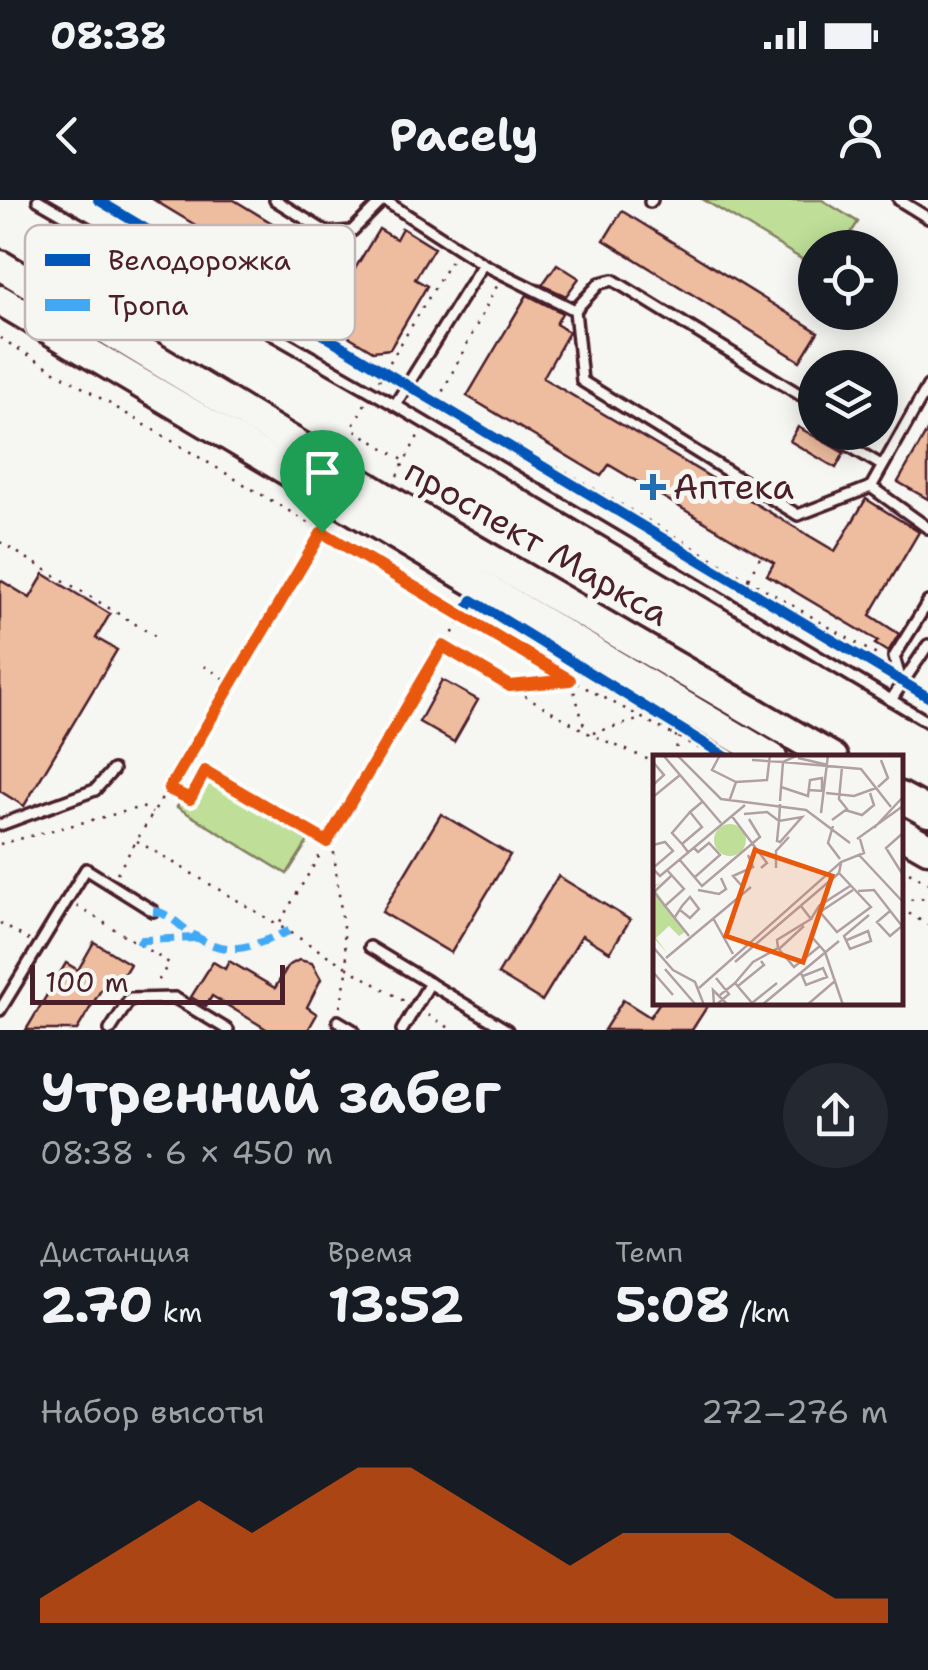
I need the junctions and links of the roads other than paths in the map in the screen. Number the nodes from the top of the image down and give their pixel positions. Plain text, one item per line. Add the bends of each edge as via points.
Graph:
1 (38, 200) edge
2 (274, 200) edge
3 (383, 200) edge
4 (899, 200) edge
5 (928, 218) edge
6 (81, 225) edge
7 (315, 225) edge
8 (355, 229) edge
9 (483, 264) junction
10 (0, 265) edge
11 (25, 280) edge
12 (0, 300) edge
13 (575, 310) junction
14 (25, 315) edge
15 (67, 340) edge
16 (125, 340) edge
17 (280, 340) edge
18 (928, 386) edge
19 (798, 393) edge
20 (395, 405) junction
21 (857, 450) edge
22 (882, 465) junction
23 (870, 487) junction
24 (928, 528) edge
25 (928, 602) edge
26 (928, 645) edge
27 (899, 675) junction
28 (891, 700) junction
29 (928, 722) edge
30 (767, 755) edge
31 (828, 755) edge
32 (113, 770) dead end
33 (903, 798) edge
34 (928, 812) edge
35 (0, 825) edge
36 (903, 834) edge
37 (928, 848) edge
38 (153, 910) dead end
39 (370, 947) dead end
40 (430, 983) junction
41 (0, 1010) edge
42 (338, 1021) road end
43 (110, 1030) edge
44 (228, 1030) edge
45 (353, 1030) edge
46 (402, 1030) edge
47 (507, 1030) edge

1 - 6 lane
2 - 7 lane
3 - 8 lane
3 - 9 lane
4 - 5 lane
9 - 13 lane
9 - 20 lane
10 - 11 main road, проспект Маркса
12 - 14 main road, проспект Маркса
13 - 19 lane via 600,283 613,280
13 - 23 lane via 582,381 798,515
15 - 30 main road, проспект Маркса
16 - 31 main road, проспект Маркса
17 - 20 lane
18 - 22 lane
20 - 28 lane
21 - 22 lane
22 - 23 lane
23 - 24 lane
25 - 27 lane via 894,657
26 - 27 lane
27 - 28 lane
28 - 29 lane
32 - 35 lane via 94,790
33 - 34 main road
36 - 37 main road
38 - 41 lane via 86,869
39 - 40 lane
40 - 46 lane
40 - 47 lane
42 - 45 lane
43 - 44 lane via 130,999 176,998

